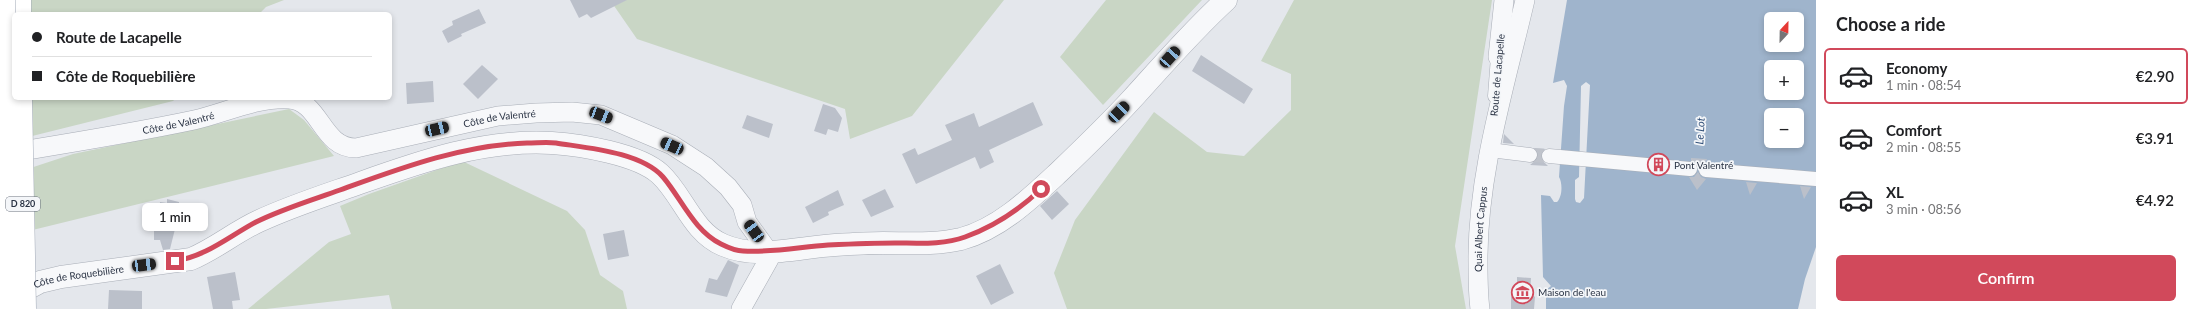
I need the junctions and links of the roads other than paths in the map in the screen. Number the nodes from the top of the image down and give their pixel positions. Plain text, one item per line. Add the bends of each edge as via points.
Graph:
1 (4, 0) edge
2 (20, 0) edge
3 (1226, 0) edge
4 (1504, 0) edge
5 (1525, 0) edge
6 (20, 12) edge
7 (1498, 56) joint
8 (21, 100) edge
9 (265, 100) edge
10 (294, 100) edge
11 (1490, 150) junction
12 (1530, 155) tunnel mouth
13 (1549, 156) tunnel mouth
14 (0, 157) edge
15 (1690, 169) dead end
16 (1706, 170) dead end
17 (1816, 179) edge
18 (747, 222) junction
19 (740, 251) junction
20 (769, 251) junction
21 (0, 303) edge
22 (9, 309) edge
23 (24, 309) edge
24 (742, 309) edge
25 (1480, 309) edge

1 - 22 main road, D 820, bridge
2 - 6 main road
3 - 20 street via 1201,22 1128,104 1079,153 1031,198 992,226 964,238 939,243 829,245
4 - 7 street, Route de Lacapelle
5 - 11 street, Quai Albert Cappus
7 - 11 street, Route de Lacapelle
8 - 23 main road, D 820, bridge
9 - 14 street, Côte de Valentré via 195,120
10 - 18 street, Côte de Valentré via 304,104 333,140 346,148 356,148 498,116 572,112 601,115 672,146 706,167 728,187 742,205
11 - 12 street
11 - 25 street, Quai Albert Cappus via 1478,241
13 - 15 street
16 - 17 street
18 - 19 street
18 - 20 street, Côte de Valentré
19 - 20 street, Côte de Roquebilière
19 - 21 street, Côte de Roquebilière via 707,235 661,175 643,162 608,152 552,143 498,144 420,162 295,206 256,222 209,251 191,258 40,282
20 - 24 street via 769,259

